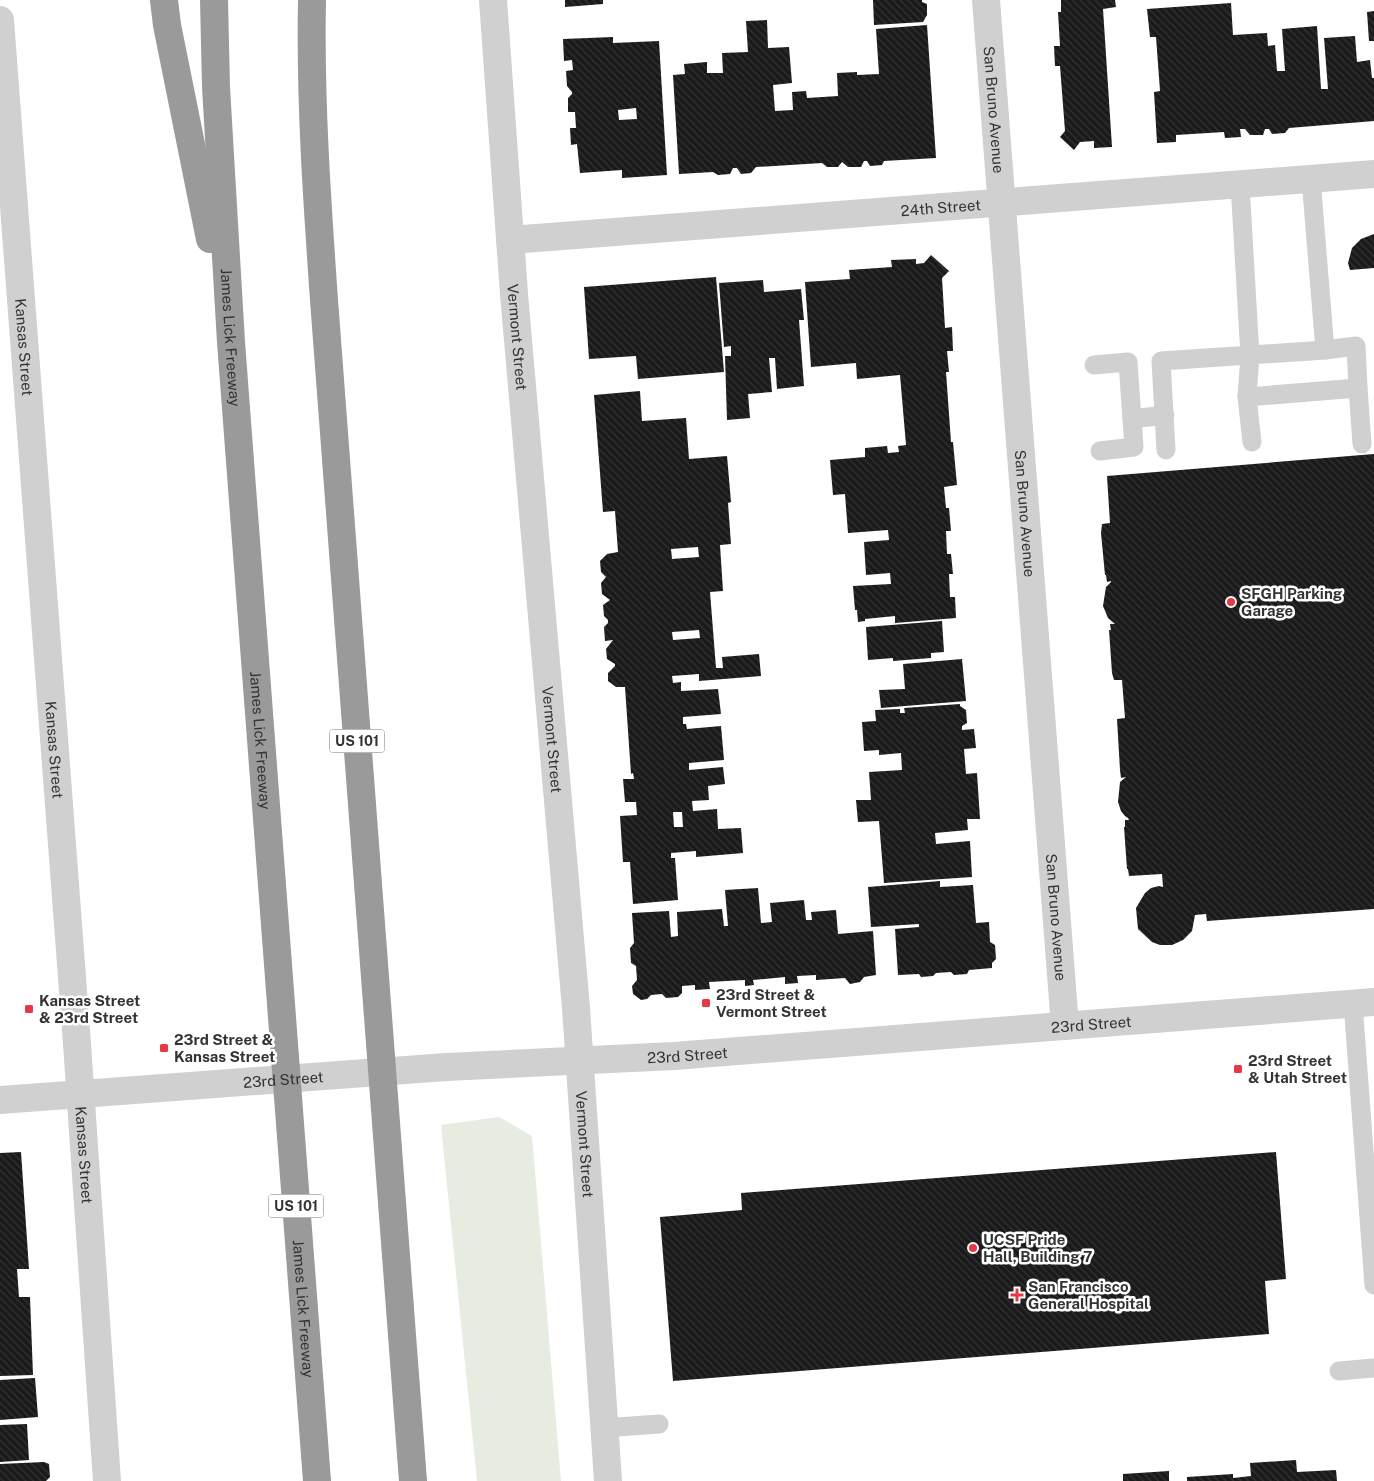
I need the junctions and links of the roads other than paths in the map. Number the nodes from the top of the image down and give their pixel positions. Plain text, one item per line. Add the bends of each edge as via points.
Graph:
1 (164, 0) edge
2 (214, 0) edge
3 (312, 0) edge
4 (493, 0) edge
5 (986, 0) edge
6 (0, 20) edge
7 (1374, 174) edge
8 (1311, 179) junction
9 (1240, 184) junction
10 (1000, 202) junction
11 (510, 240) junction
12 (9, 273) edge
13 (230, 342) junction
14 (1325, 350) junction
15 (1250, 356) junction
16 (1094, 365) dead end
17 (1358, 388) junction
18 (1247, 397) junction
19 (1165, 415) junction
20 (1132, 419) junction
21 (1252, 442) dead end
22 (1362, 444) dead end
23 (1166, 450) dead end
24 (1100, 452) dead end
25 (1364, 1003) edge
26 (1065, 1026) junction
27 (580, 1061) junction
28 (80, 1094) junction
29 (0, 1100) edge
30 (1374, 1285) edge
31 (1374, 1368) edge
32 (1339, 1371) dead end
33 (659, 1424) dead end
34 (603, 1428) junction
35 (107, 1481) edge
36 (317, 1481) edge
37 (413, 1481) edge
38 (608, 1481) edge

1 - 13 highway
2 - 13 highway, James Lick Freeway / US 101
3 - 37 highway, US 101 via 313,122 324,300
4 - 11 street, Vermont Street
5 - 10 street, San Bruno Avenue
6 - 12 street, Kansas Street
7 - 8 street, 24th Street
8 - 9 street, 24th Street
8 - 14 lane
9 - 10 street, 24th Street
9 - 15 lane
10 - 11 street, 24th Street
10 - 26 street, San Bruno Avenue
11 - 27 street, Vermont Street
12 - 28 street, Kansas Street
13 - 36 highway, James Lick Freeway / US 101
14 - 15 lane
14 - 17 lane via 1356,346
15 - 18 lane
15 - 19 lane via 1161,361
16 - 20 lane via 1128,362
17 - 18 lane
17 - 22 lane
18 - 21 lane
19 - 20 lane
19 - 23 lane
20 - 24 lane via 1134,447
25 - 26 street, 23rd Street
25 - 30 lane
26 - 27 street, 23rd Street
27 - 28 street, 23rd Street via 446,1067
27 - 34 street, Vermont Street
28 - 29 street, 23rd Street
28 - 35 street, Kansas Street
31 - 32 lane
33 - 34 lane
34 - 38 street, Vermont Street

